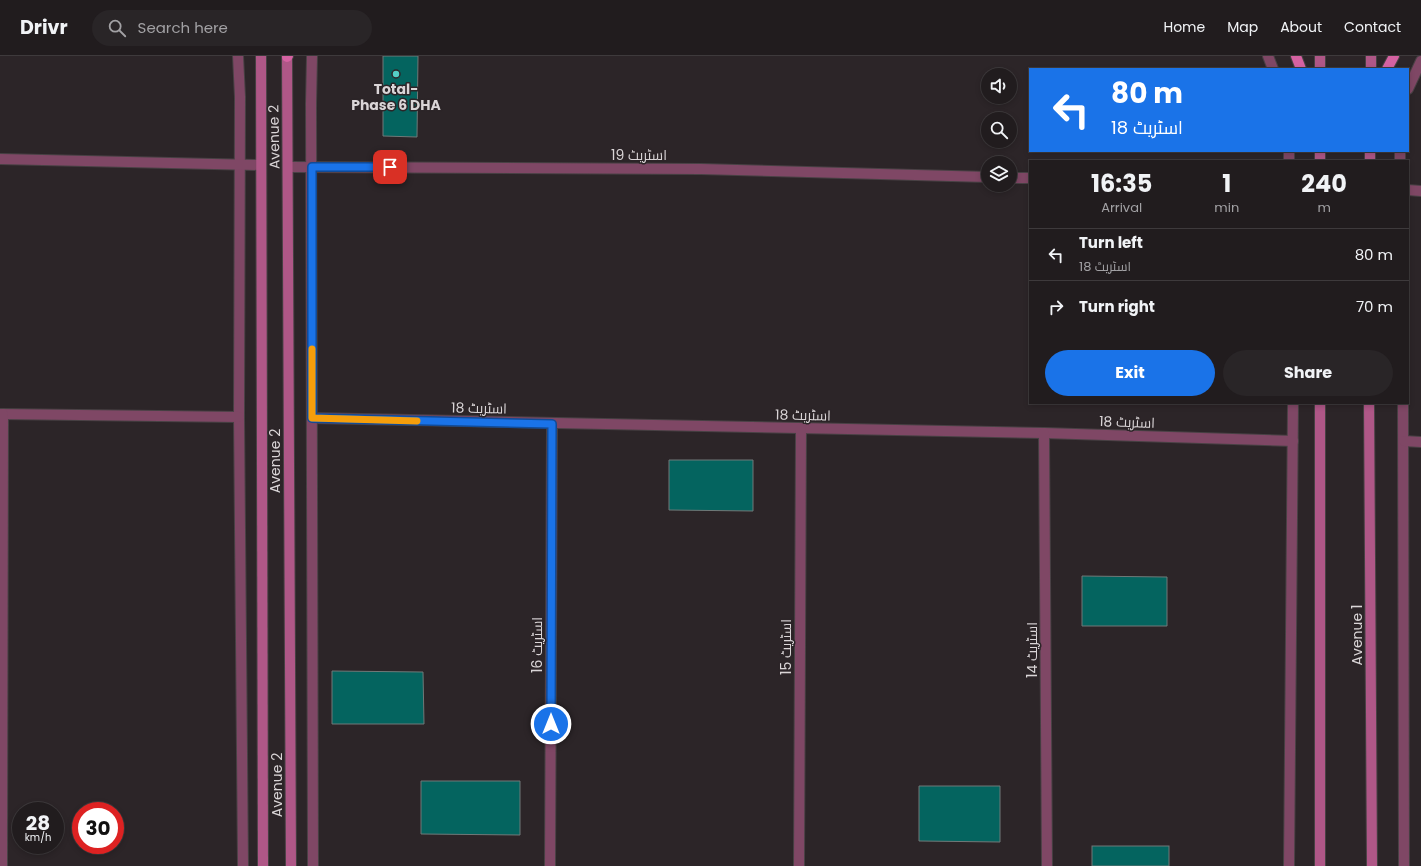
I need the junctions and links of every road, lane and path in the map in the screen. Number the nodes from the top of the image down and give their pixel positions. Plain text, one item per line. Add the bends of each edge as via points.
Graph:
1 (238, 56) edge
2 (261, 56) edge
3 (287, 56) edge
4 (312, 56) edge
5 (1268, 56) edge
6 (1296, 56) edge
7 (1320, 56) edge
8 (1372, 56) edge
9 (1394, 56) edge
10 (1421, 61) edge
11 (1273, 68) edge
12 (1301, 68) edge
13 (1320, 68) edge
14 (1372, 68) edge
15 (1388, 68) edge
16 (1409, 88) edge
17 (0, 159) edge
18 (239, 165) junction
19 (261, 165) junction
20 (289, 167) junction
21 (312, 167) junction
22 (981, 177) edge
23 (1017, 178) edge
24 (1029, 178) edge
25 (1409, 190) edge
26 (1421, 191) edge
27 (1293, 404) edge
28 (1320, 404) edge
29 (1369, 404) edge
30 (1403, 404) edge
31 (2, 414) edge
32 (239, 417) junction
33 (312, 418) junction
34 (552, 424) junction
35 (801, 429) junction
36 (1044, 433) junction
37 (1293, 441) junction
38 (1404, 441) junction
39 (1421, 442) edge
40 (2, 866) edge
41 (243, 866) edge
42 (263, 866) edge
43 (291, 866) edge
44 (313, 866) edge
45 (550, 866) edge
46 (799, 866) edge
47 (1047, 866) edge
48 (1289, 866) edge
49 (1320, 866) edge
50 (1372, 866) edge
51 (1404, 866) edge

1 - 18 street
2 - 19 main road, Avenue 2
3 - 20 main road, Avenue 2
4 - 21 street
5 - 11 street
6 - 12 main road
7 - 13 main road
8 - 14 main road
9 - 15 main road
10 - 16 street
17 - 18 street
18 - 19 street
18 - 32 street
19 - 42 main road, Avenue 2
20 - 21 street, اسٹریٹ 19
20 - 43 main road, Avenue 2
21 - 22 street, اسٹریٹ 19 via 701,169
21 - 33 street
23 - 24 street
25 - 26 street
27 - 37 street
28 - 49 main road
29 - 50 main road, Avenue 1
30 - 38 street
31 - 32 street
31 - 40 street
32 - 41 street
33 - 34 street, اسٹریٹ 18
33 - 44 street
34 - 35 street, اسٹریٹ 18
34 - 45 street, اسٹریٹ 16
35 - 36 street, اسٹریٹ 18
35 - 46 street, اسٹریٹ 15
36 - 37 street, اسٹریٹ 18
36 - 47 street, اسٹریٹ 14
37 - 48 street
38 - 39 street
38 - 51 street

